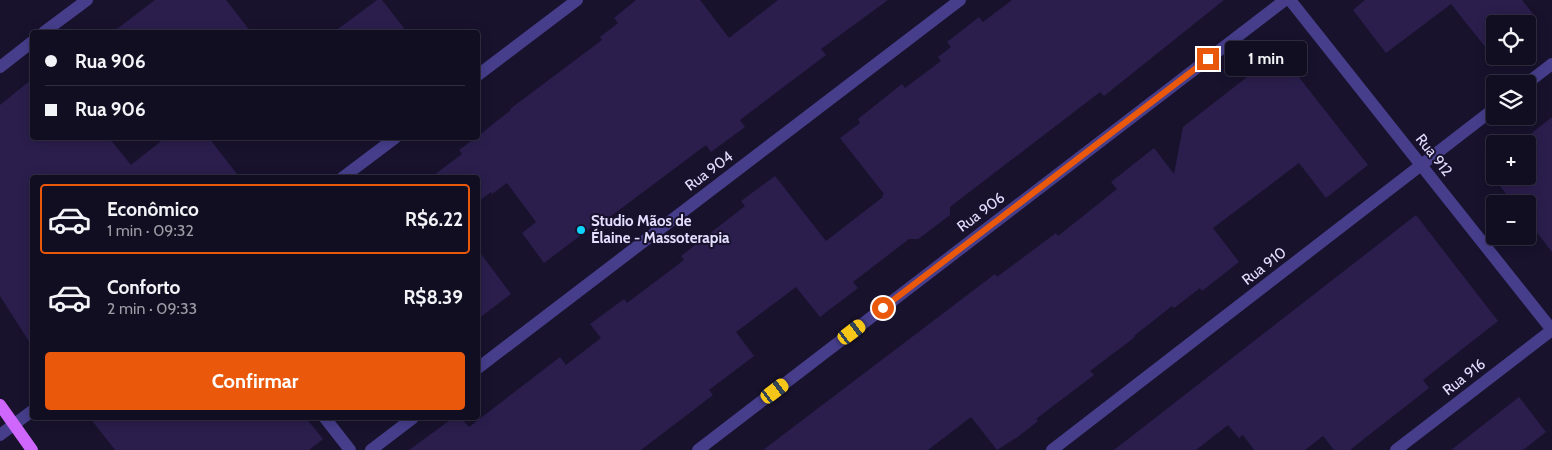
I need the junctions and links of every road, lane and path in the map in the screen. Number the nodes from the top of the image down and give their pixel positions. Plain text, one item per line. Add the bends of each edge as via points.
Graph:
1 (87, 0) edge
2 (577, 0) edge
3 (960, 0) edge
4 (1285, 0) edge
5 (1290, 0) edge
6 (47, 30) edge
7 (30, 44) edge
8 (1552, 64) edge
9 (0, 66) edge
10 (480, 73) edge
11 (1536, 76) edge
12 (1486, 115) edge
13 (392, 140) edge
14 (1421, 165) junction
15 (346, 175) edge
16 (1552, 330) edge
17 (480, 366) edge
18 (0, 405) edge
19 (30, 413) edge
20 (327, 420) edge
21 (410, 420) edge
22 (14, 425) junction
23 (0, 435) edge
24 (32, 450) edge
25 (350, 450) edge
26 (371, 450) edge
27 (698, 450) edge
28 (1052, 450) edge
29 (1396, 450) edge

1 - 6 street
2 - 10 street
3 - 17 street, Rua 904
4 - 27 street, Rua 906
5 - 14 street, Rua 912
7 - 9 street
8 - 11 street
12 - 14 street, Rua 910
13 - 15 street
14 - 16 street, Rua 912
14 - 28 street, Rua 910
16 - 29 street, Rua 916
18 - 22 main road
19 - 22 street
20 - 25 street
21 - 26 street
22 - 23 street
22 - 24 main road

